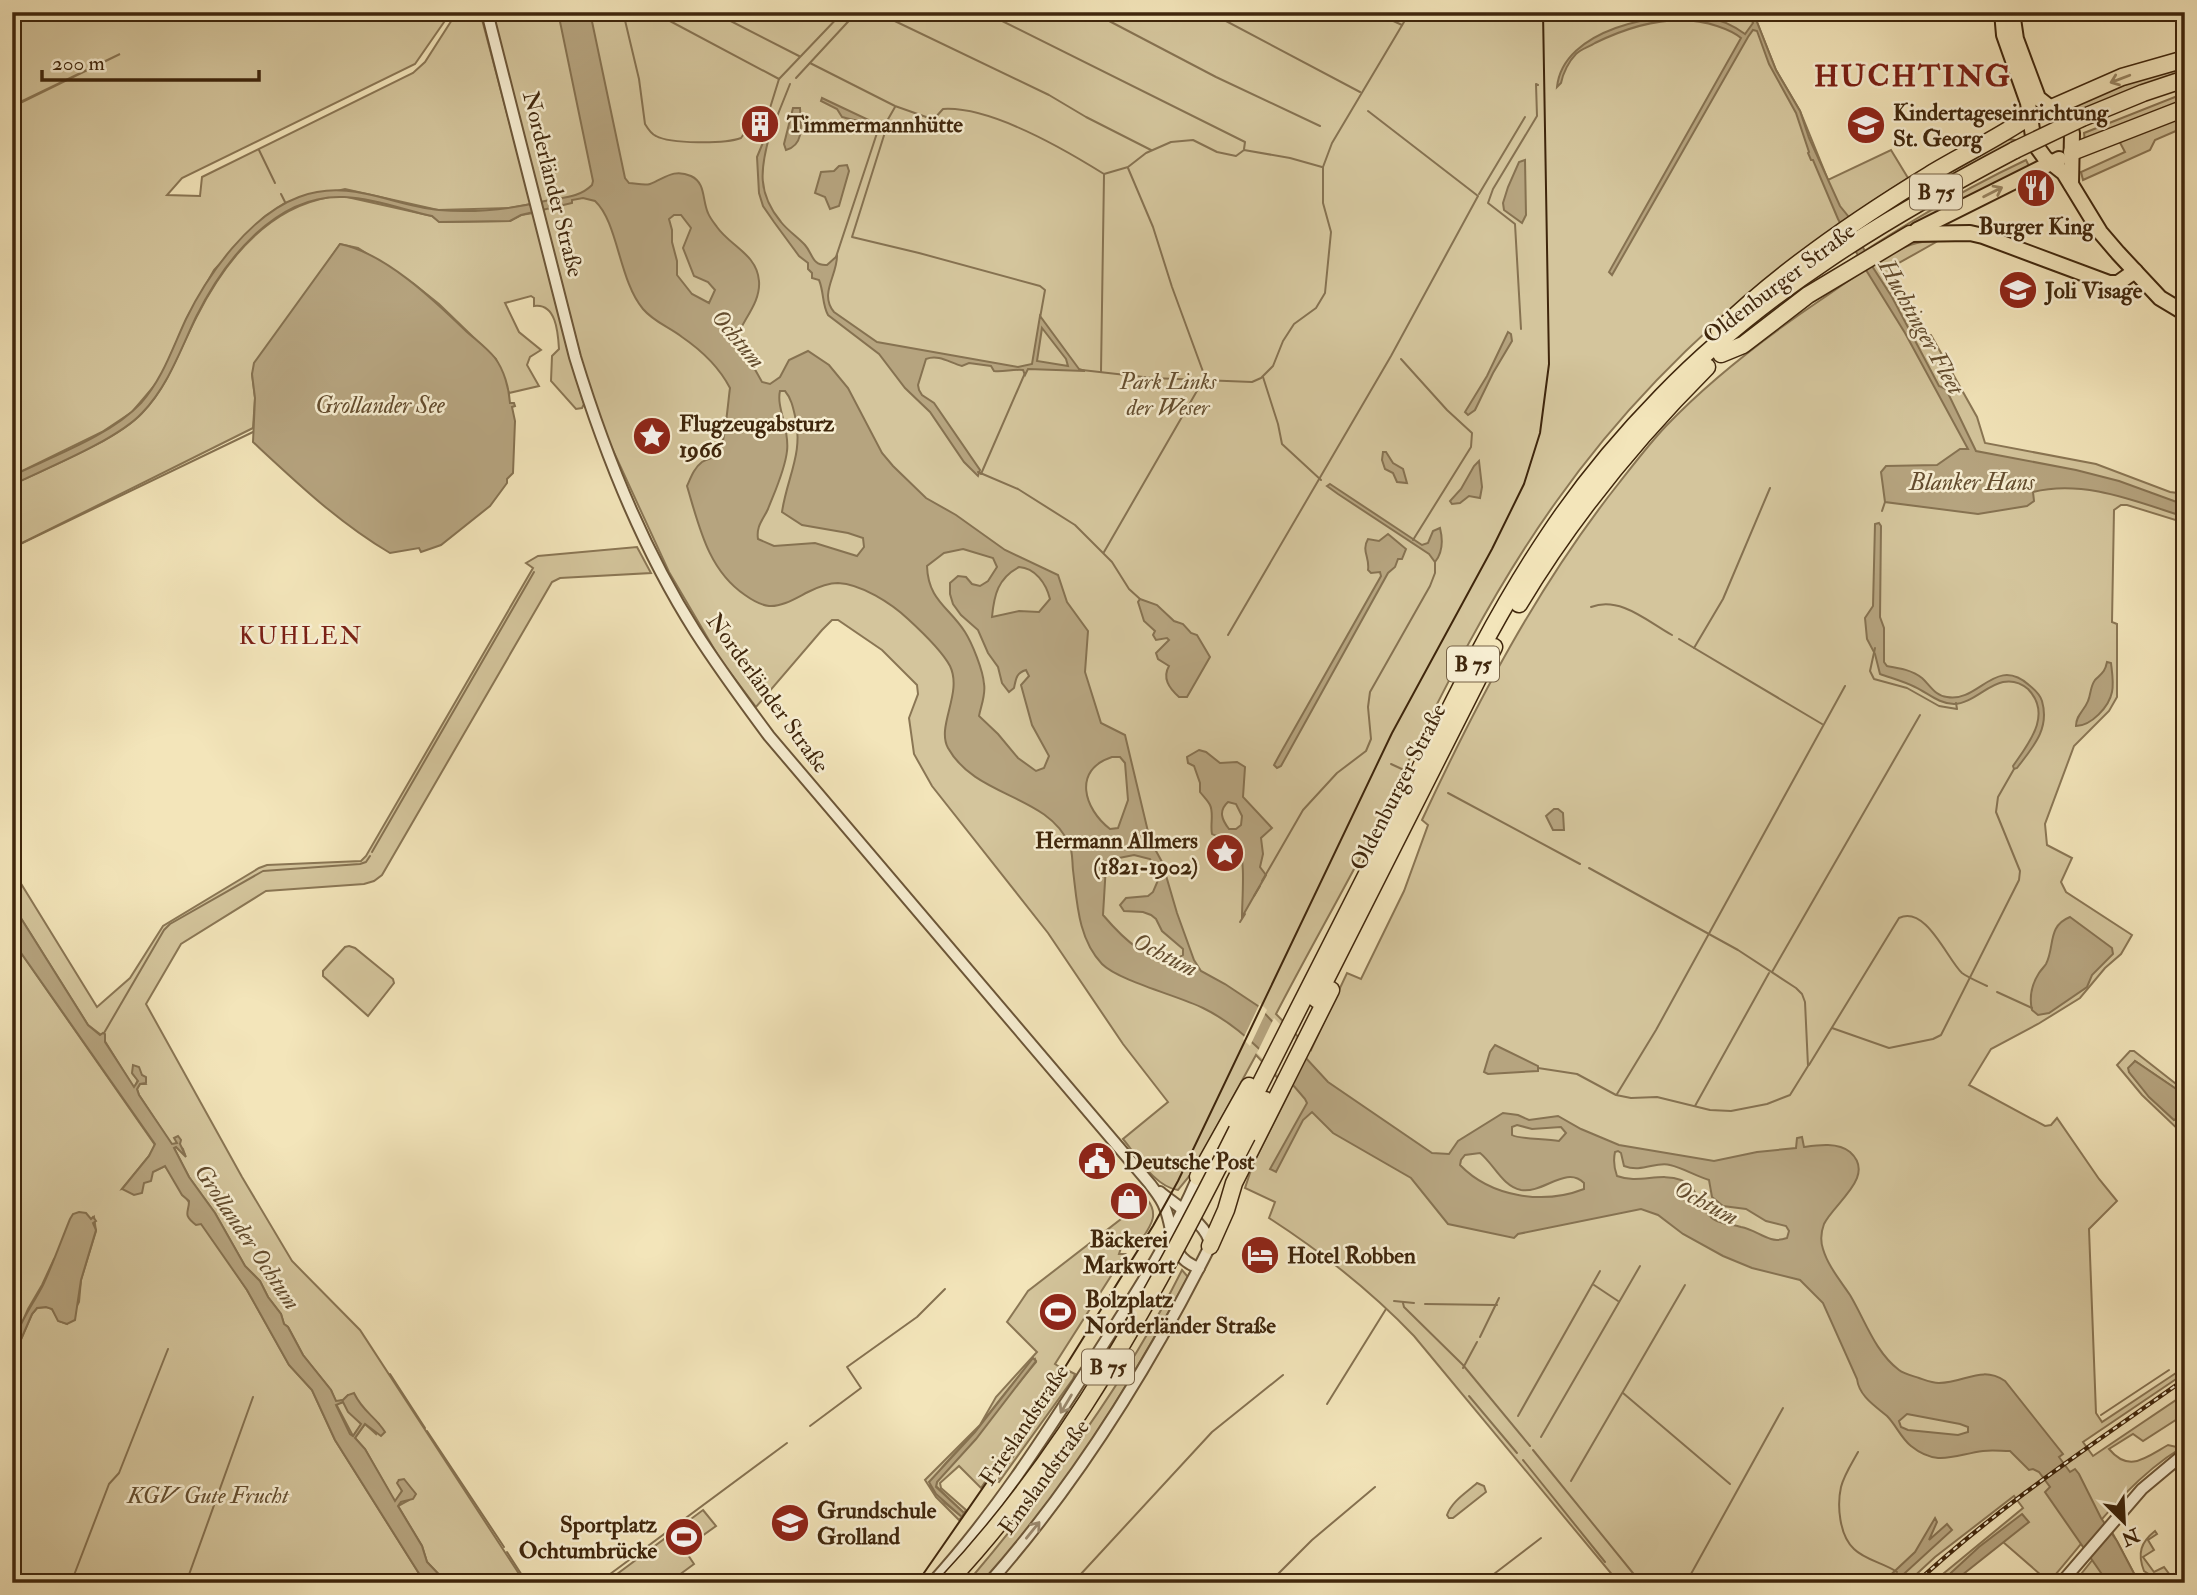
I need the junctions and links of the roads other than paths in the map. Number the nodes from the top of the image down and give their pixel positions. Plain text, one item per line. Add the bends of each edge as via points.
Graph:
1 (487, 12) edge
2 (2002, 12) edge
3 (2012, 12) edge
4 (2185, 59) edge
5 (2185, 79) edge
6 (2185, 86) edge
7 (2185, 108) edge
8 (2049, 109) junction
9 (2030, 116) junction
10 (2084, 122) junction
11 (2073, 152) junction
12 (2051, 162) junction
13 (2071, 184) junction
14 (1964, 207) junction
15 (1970, 233) junction
16 (1910, 234) junction
17 (1857, 244) junction
18 (2135, 271) junction
19 (2185, 313) edge
20 (1334, 952) junction
21 (1273, 1072) junction
22 (1242, 1133) junction
23 (1198, 1177) junction
24 (1150, 1184) junction
25 (1171, 1201) junction
26 (1184, 1212) junction
27 (1171, 1234) junction
28 (1210, 1246) junction
29 (1199, 1268) junction
30 (2185, 1453) edge
31 (932, 1583) edge
32 (947, 1583) edge
33 (961, 1583) edge
34 (989, 1583) edge
35 (2061, 1583) edge

1 - 24 street, Norderländer Straße via 575,357 603,444 641,532 694,630 772,740
2 - 9 main road via 2004,35
3 - 8 main road via 2032,85
4 -> 8 highway via 2122,77
5 - 10 highway, B 75 via 2143,93
6 - 10 highway, Oldenburger Straße / B 75
7 - 11 highway
8 - 9 main road
8 - 11 main road via 2068,125
9 - 12 main road via 2034,143
9 - 17 highway via 1919,181
10 - 17 highway, Oldenburger Straße / B 75 via 2017,154
11 - 12 main road
11 - 13 main road
12 - 13 main road
14 -> 12 main road
13 - 18 main road via 2100,232
14 - 15 main road via 1959,222
14 - 16 main road
15 - 16 main road
15 - 18 main road via 2109,283 2118,283
16 - 17 highway
17 - 20 highway, Oldenburger Straße / B 75 via 1808,295 1744,345 1721,354 1662,412 1564,533 1486,663
17 - 20 highway, Oldenburger Straße / B 75 via 1742,323 1662,396 1594,473 1529,566 1475,660
18 - 19 main road via 2160,298
20 - 21 highway, Oldenburger Straße / B 75
21 - 22 highway, Oldenburger Straße / B 75
21 - 23 highway
21 - 28 highway
22 - 32 highway, Oldenburger Straße / B 75, bridge via 1093,1392 1012,1506
22 - 33 highway, Oldenburger Straße / B 75, bridge via 1166,1290 1100,1399 1023,1508
23 - 25 street via 1187,1192
23 - 26 street, Frieslandstraße
24 - 25 street, Norderländer Straße
24 - 27 street, Norderländer Straße via 1165,1207
25 - 26 street, Norderländer Straße
26 - 27 street, Frieslandstraße
26 - 28 street, Norderländer Straße via 1204,1227
27 - 29 street, Norderländer Straße via 1180,1257
27 -> 31 street, Frieslandstraße via 1060,1414
28 - 29 street, Emslandstraße
34 -> 29 street, Emslandstraße via 1094,1447
30 - 35 street via 2142,1489

